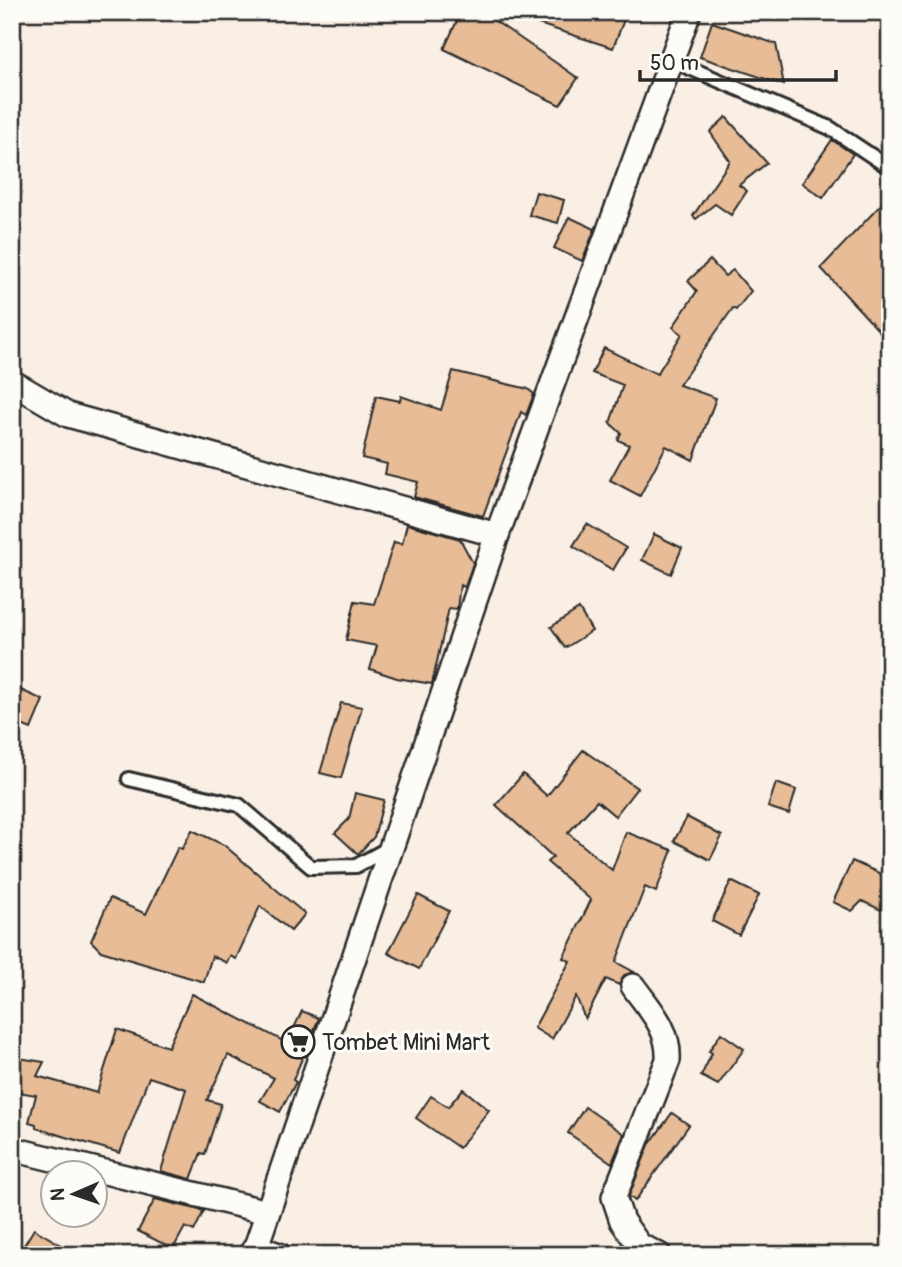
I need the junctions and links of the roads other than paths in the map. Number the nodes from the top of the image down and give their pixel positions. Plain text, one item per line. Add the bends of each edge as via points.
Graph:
1 (689, 12) edge
2 (671, 60) junction
3 (890, 168) edge
4 (12, 382) edge
5 (497, 535) junction
6 (129, 779) dead end
7 (389, 848) junction
8 (633, 986) dead end
9 (12, 1149) edge
10 (267, 1212) junction
11 (253, 1251) edge
12 (279, 1255) edge
13 (659, 1255) edge

1 - 2 street
2 - 3 lane via 830,128
2 - 5 street
4 - 5 street via 68,415
5 - 7 street
6 - 7 lane via 239,805 311,867 356,866
7 - 10 street
8 - 13 street via 662,1024 669,1043 667,1060 614,1197 622,1221 639,1245
9 - 10 street
10 - 11 street
11 - 12 street

